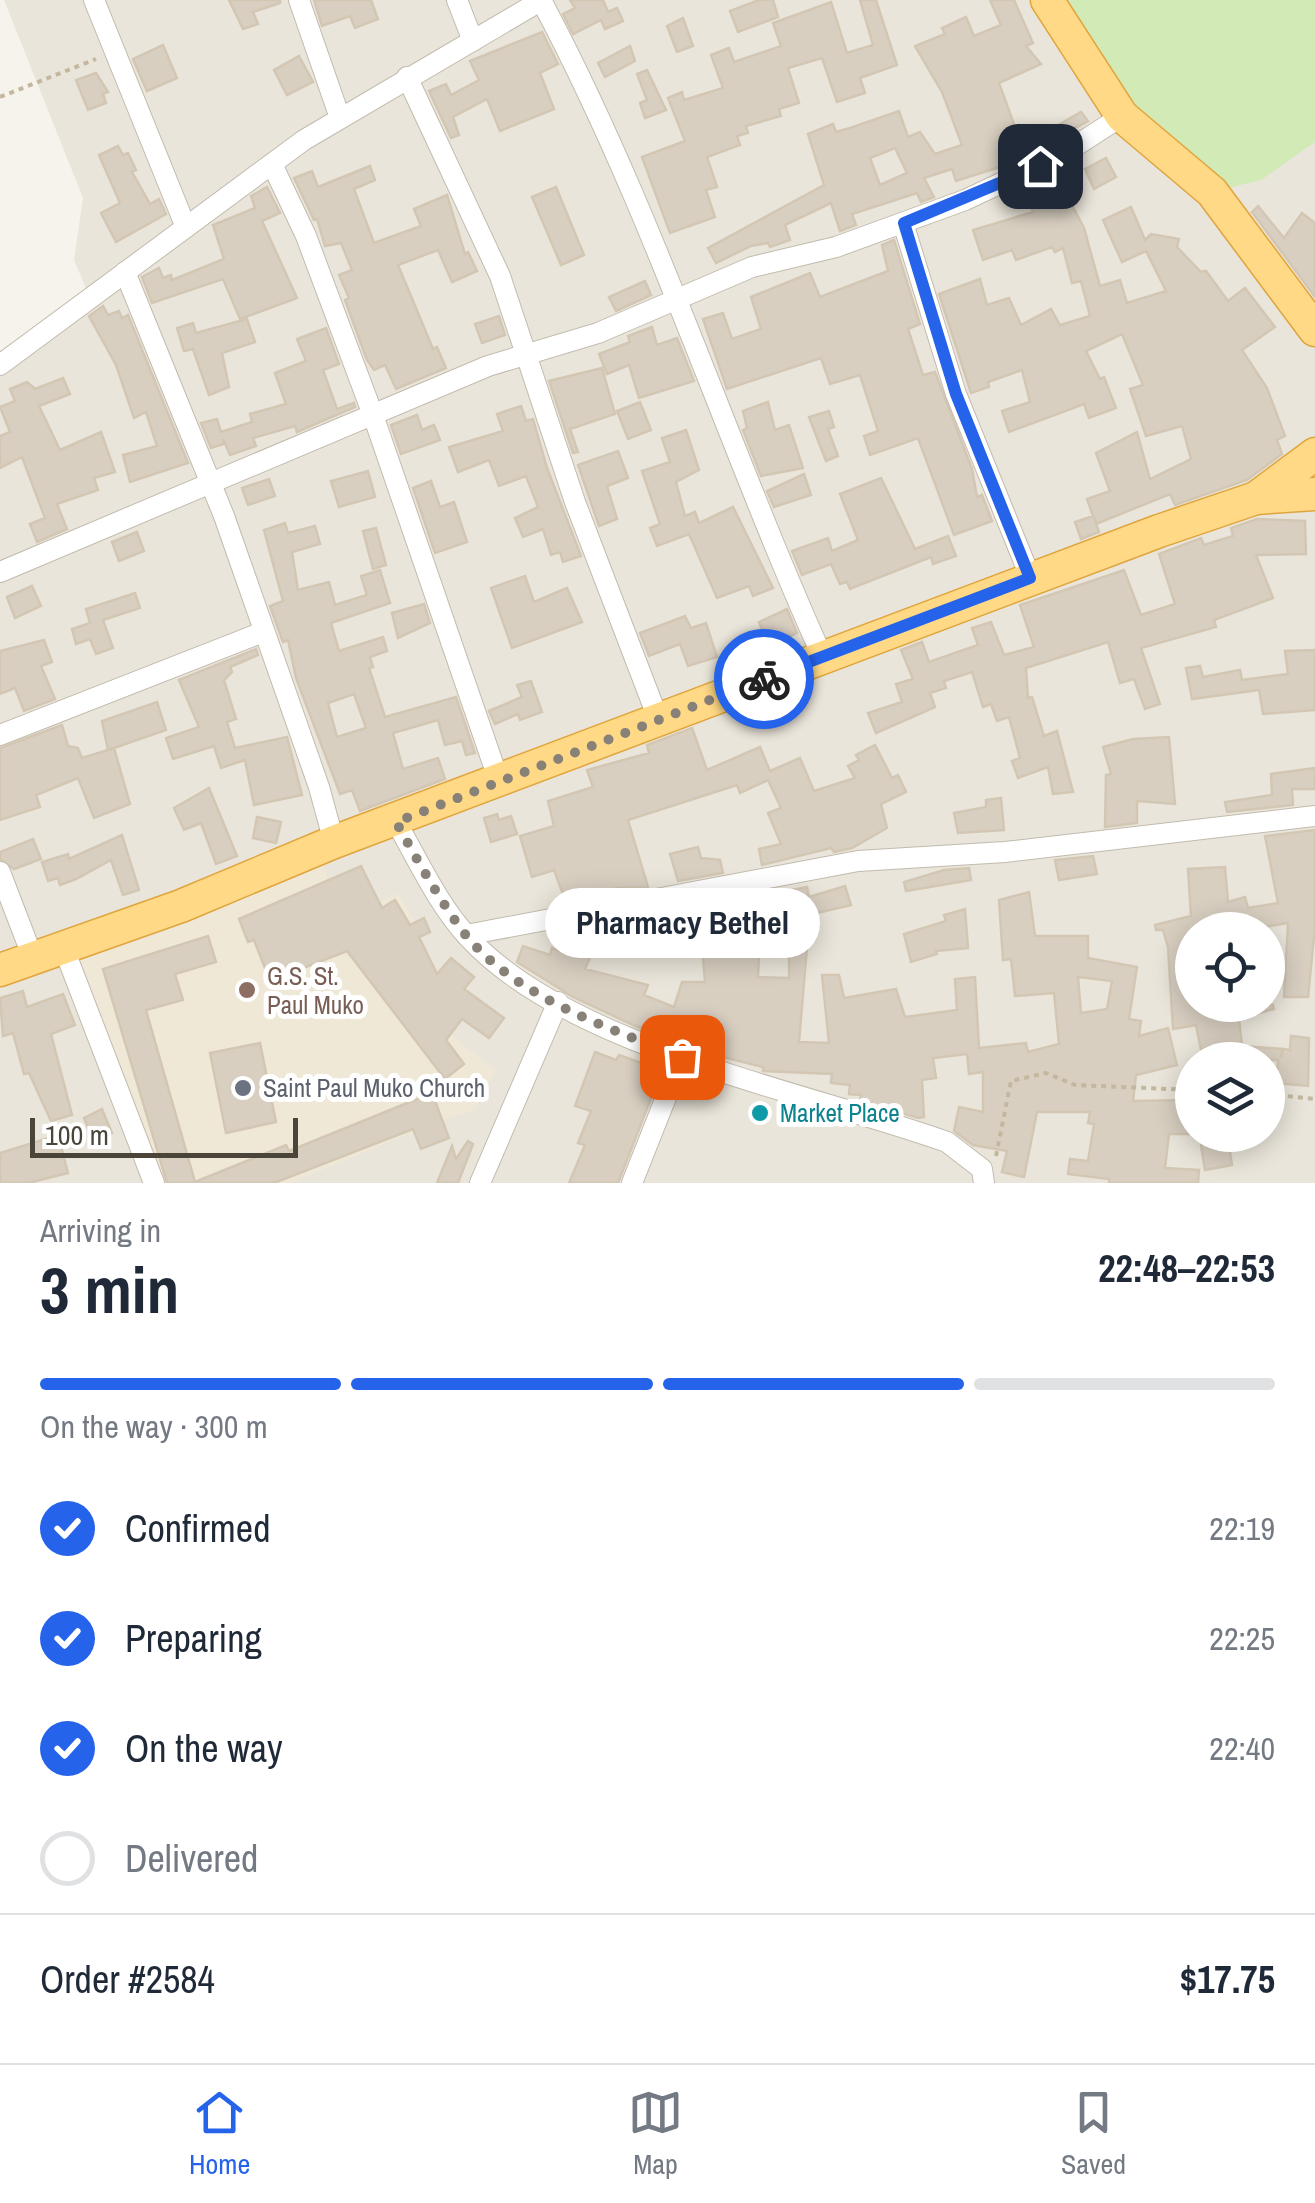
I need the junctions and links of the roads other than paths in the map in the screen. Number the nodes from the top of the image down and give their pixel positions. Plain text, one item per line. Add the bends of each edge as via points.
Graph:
1 (94, 0) edge
2 (300, 0) edge
3 (457, 0) edge
4 (542, 0) edge
5 (1047, 0) edge
6 (474, 41) junction
7 (407, 77) junction
8 (1122, 116) junction
9 (340, 118) junction
10 (272, 164) junction
11 (904, 223) junction
12 (185, 225) junction
13 (125, 272) junction
14 (676, 300) junction
15 (1315, 330) edge
16 (528, 356) junction
17 (0, 365) edge
18 (373, 415) junction
19 (1315, 457) edge
20 (207, 483) junction
21 (1315, 483) edge
22 (1315, 494) edge
23 (1256, 498) junction
24 (0, 572) edge
25 (1030, 578) junction
26 (263, 632) junction
27 (822, 656) junction
28 (659, 721) junction
29 (0, 735) edge
30 (499, 781) junction
31 (1315, 816) edge
32 (396, 822) junction
33 (334, 842) junction
34 (0, 872) edge
35 (466, 935) junction
36 (64, 948) junction
37 (32, 958) junction
38 (0, 970) edge
39 (558, 1002) junction
40 (682, 1057) junction
41 (987, 1177) edge
42 (154, 1183) edge
43 (480, 1183) edge
44 (632, 1183) edge

1 - 12 street
2 - 9 street
3 - 6 street
4 - 6 street
4 - 14 street
5 - 8 highway
6 - 7 street
7 - 9 street
7 - 16 street via 500,276
8 - 11 street via 1016,178
8 - 15 highway via 1212,192
9 - 10 street
10 - 12 street
10 - 18 street
11 - 14 street via 752,267
11 - 25 street via 956,394
12 - 13 street
13 - 17 street
13 - 20 street
14 - 16 street
14 - 27 street
16 - 18 street
16 - 28 street via 575,502
18 - 20 street
18 - 30 street
19 - 21 highway
19 - 23 highway
20 - 24 street
20 - 26 street
22 - 23 highway
23 - 25 highway
25 - 27 highway
26 - 29 street
26 - 33 street
27 - 28 highway
28 - 30 highway
30 - 32 highway
31 - 35 street via 1005,852 858,861
32 - 33 highway
32 - 35 street
33 - 36 highway
34 - 37 street
35 - 39 street
36 - 37 highway
36 - 42 street
37 - 38 highway
39 - 40 street
39 - 43 street
40 - 41 street via 947,1142
40 - 44 street

